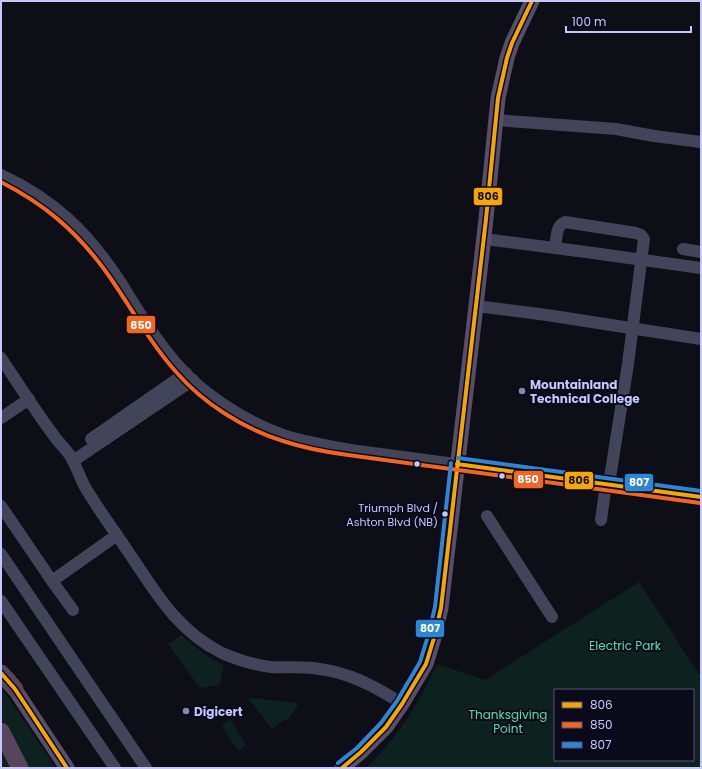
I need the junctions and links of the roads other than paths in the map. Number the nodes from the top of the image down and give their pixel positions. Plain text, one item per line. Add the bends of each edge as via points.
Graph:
1 (528, 2) edge
2 (496, 120) junction
3 (701, 142) edge
4 (1, 175) edge
5 (484, 239) junction
6 (556, 248) junction
7 (682, 249) dead end
8 (701, 252) edge
9 (642, 260) junction
10 (701, 268) edge
11 (476, 306) junction
12 (633, 329) junction
13 (701, 339) edge
14 (1, 358) edge
15 (189, 377) junction
16 (29, 399) junction
17 (1, 418) edge
18 (71, 458) junction
19 (457, 464) junction
20 (608, 484) junction
21 (701, 497) edge
22 (1, 506) edge
23 (486, 516) dead end
24 (601, 520) dead end
25 (117, 535) junction
26 (1, 554) edge
27 (52, 581) junction
28 (1, 601) edge
29 (73, 610) dead end
30 (552, 617) dead end
31 (1, 669) edge
32 (1, 673) edge
33 (15, 689) junction
34 (402, 704) junction
35 (1, 731) edge
36 (20, 768) edge
37 (68, 768) edge
38 (115, 768) edge
39 (146, 768) edge
40 (342, 768) edge

1 - 2 main road via 507,58
2 - 3 street via 616,129
2 - 5 main road
4 - 15 street via 52,205 86,237 108,264 158,340
5 - 6 street
5 - 11 main road
6 - 9 street
6 - 9 street via 558,228 565,222 641,235 644,239
7 - 8 street
9 - 10 street
9 - 12 street
11 - 12 street
11 - 19 main road
12 - 13 street
12 - 20 street
14 - 16 street
15 - 18 street
15 - 19 street via 217,401 241,416 283,435 358,451
16 - 17 street
16 - 18 street
18 - 25 street via 88,492
19 - 20 street
19 - 34 main road via 437,626 426,664
20 - 21 street
20 - 24 street
22 - 27 street
23 - 30 street
25 - 27 street
25 - 34 street via 172,615 203,642 247,662 272,667 316,668 342,674 382,691
26 - 39 street
27 - 29 street
28 - 38 street
31 - 33 main road
32 - 33 highway
33 - 37 main road
34 - 40 main road via 386,727
35 - 36 highway

